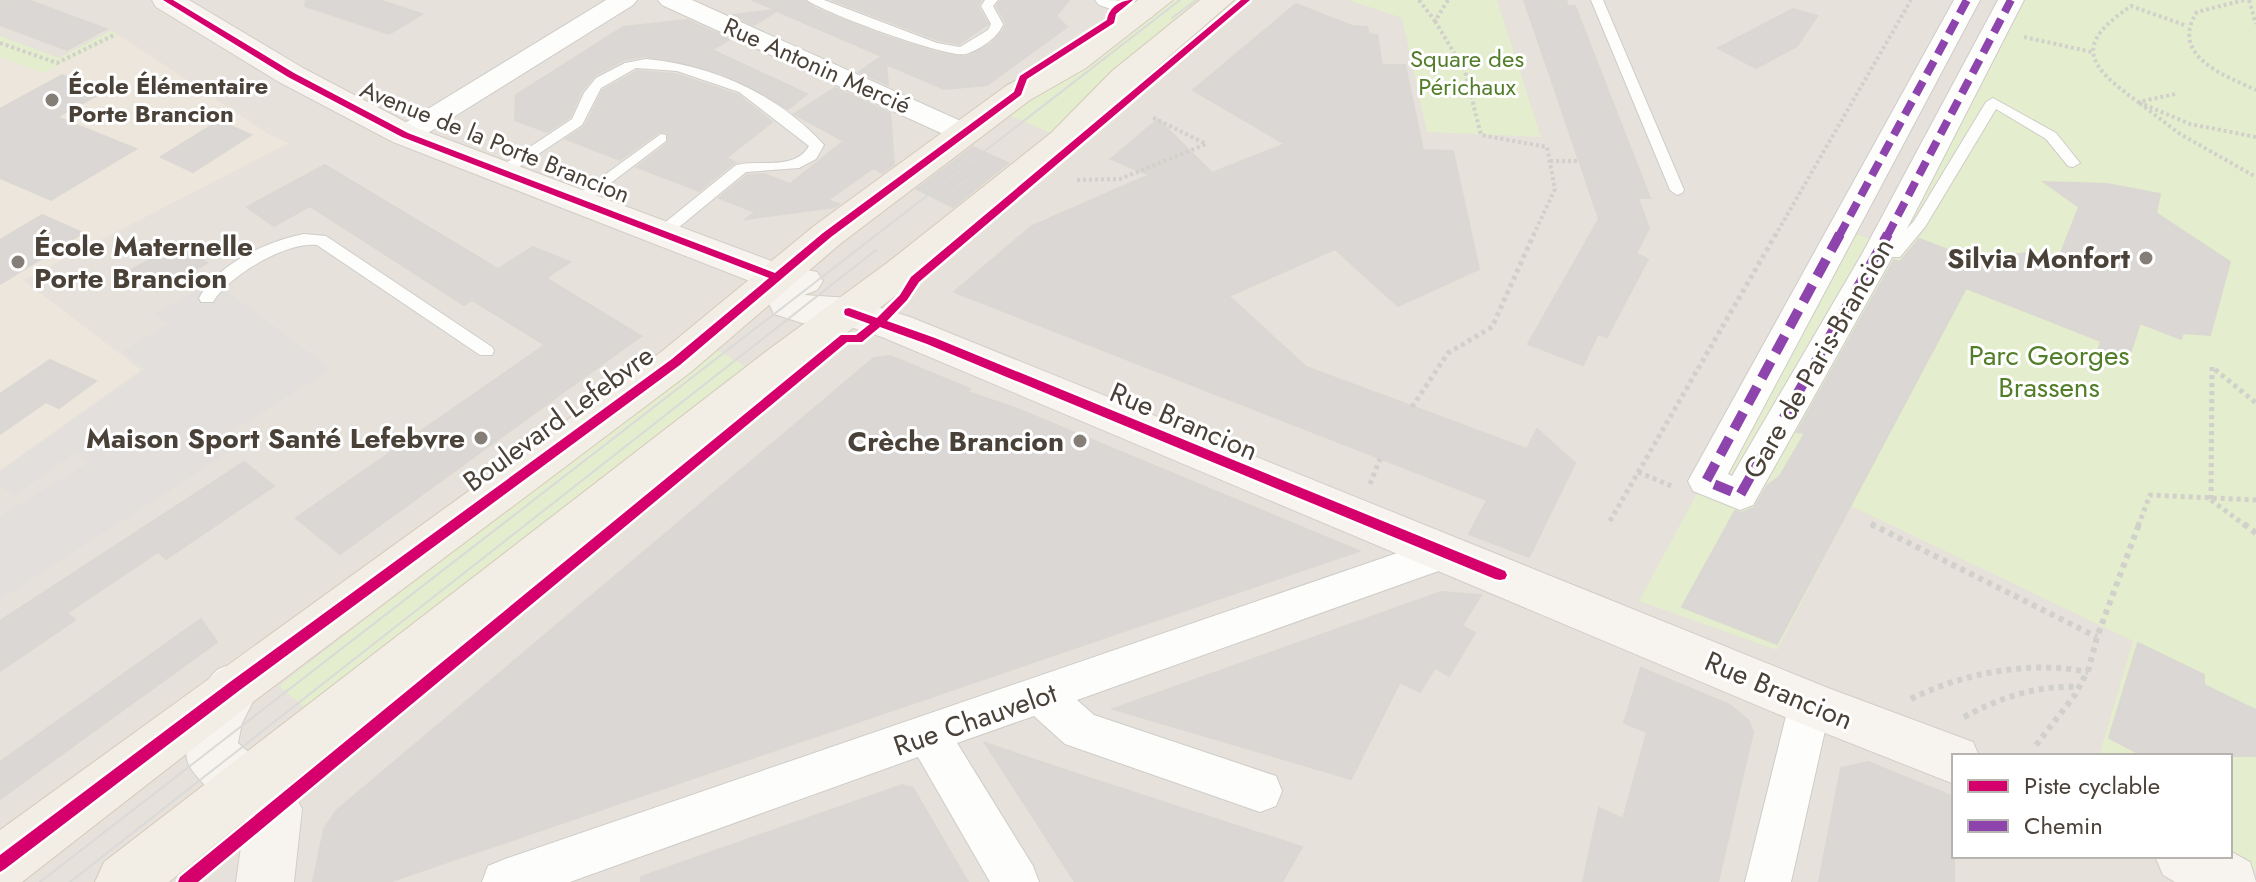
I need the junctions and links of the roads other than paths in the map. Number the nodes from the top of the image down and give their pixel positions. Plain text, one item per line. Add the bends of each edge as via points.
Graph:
1 (167, 0) edge
2 (624, 0) edge
3 (671, 0) edge
4 (813, 0) edge
5 (992, 0) edge
6 (1108, 0) edge
7 (1219, 0) edge
8 (1597, 0) edge
9 (1967, 0) edge
10 (2011, 0) edge
11 (1150, 6) edge
12 (964, 133) junction
13 (405, 135) junction
14 (661, 138) dead end
15 (2073, 163) dead end
16 (502, 172) junction
17 (1677, 190) dead end
18 (578, 201) junction
19 (662, 233) junction
20 (1894, 253) dead end
21 (776, 277) junction
22 (207, 298) dead end
23 (849, 312) junction
24 (486, 351) dead end
25 (1444, 553) junction
26 (235, 686) junction
27 (1042, 696) junction
28 (1810, 704) junction
29 (928, 735) junction
30 (1956, 740) edge
31 (248, 783) junction
32 (1260, 791) dead end
33 (2187, 858) edge
34 (0, 864) edge
35 (124, 882) edge
36 (265, 882) edge
37 (505, 882) edge
38 (1016, 882) edge
39 (1768, 882) edge
40 (2230, 882) edge

1 - 13 street, Avenue de la Porte Brancion via 291,75
2 - 13 street
3 - 12 street, Rue Antonin Mercié
4 - 5 lane via 934,46 962,51 994,32 997,24 987,6
6 - 11 street
7 - 23 main road via 1124,78 1063,140
8 - 17 lane
9 - 10 street, Gare de Paris-Brancion via 1706,481 1740,495 1878,254
11 - 12 main road, Boulevard Lefebvre
12 - 21 main road, Boulevard Lefebvre
13 - 16 street, Avenue de la Porte Brancion
14 - 18 lane
15 - 20 lane via 2051,136 1993,102 1920,224
16 - 18 street, Avenue de la Porte Brancion
16 - 19 lane via 577,122 593,89 635,64 715,77 752,94 817,145 813,156 798,166 741,168
18 - 19 street, Avenue de la Porte Brancion
19 - 21 street, Avenue de la Porte Brancion
21 - 23 street via 788,304
21 - 26 main road, Boulevard Lefebvre via 676,362
22 - 24 lane via 224,277 287,244 321,240
23 - 25 street, Rue Brancion
23 - 31 main road
25 - 27 street, Rue Chauvelot
25 - 28 street, Rue Brancion
26 - 31 street via 216,719 210,752
26 - 34 main road, Boulevard Lefebvre
27 - 29 street, Rue Chauvelot
27 - 32 street via 1080,730
28 - 30 street, Rue Brancion
28 - 39 street
29 - 37 street, Rue Chauvelot
29 - 38 street
31 - 35 main road
31 - 36 street via 274,809
33 - 40 street

